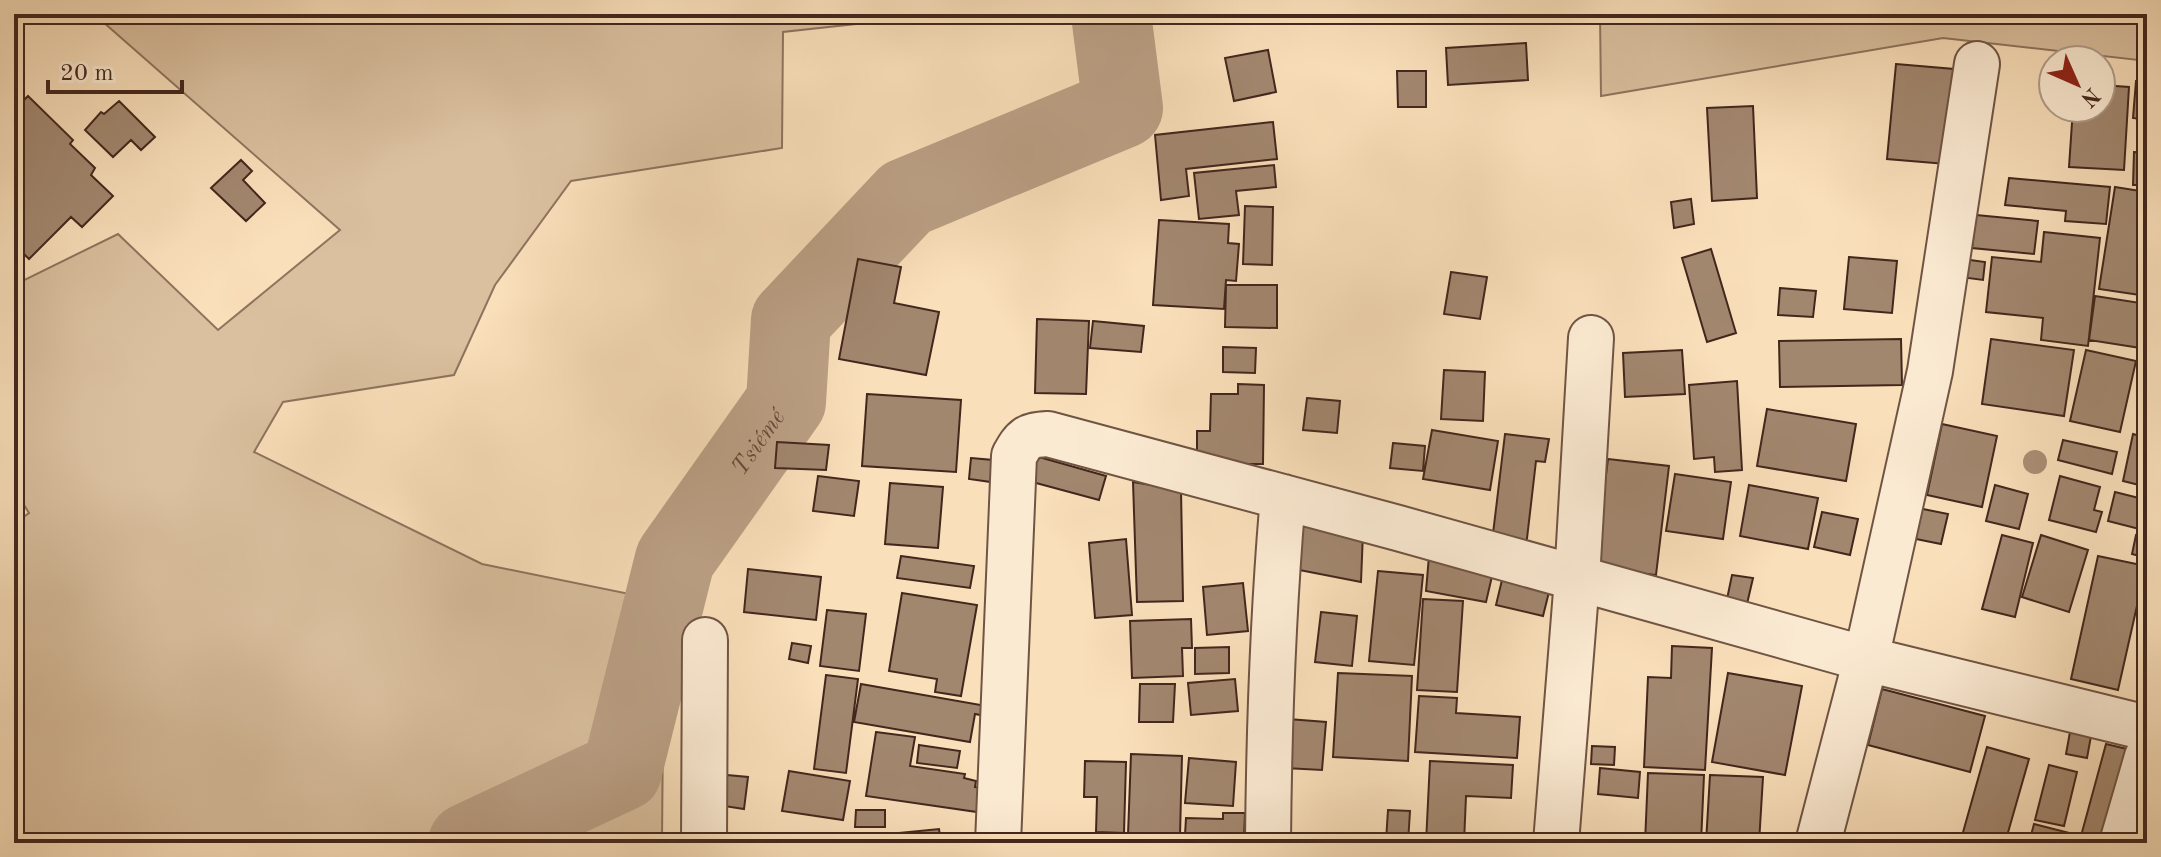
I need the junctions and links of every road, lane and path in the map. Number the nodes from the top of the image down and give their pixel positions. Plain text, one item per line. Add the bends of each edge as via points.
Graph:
1 (1977, 64) dead end
2 (1591, 338) dead end
3 (1283, 497) junction
4 (1577, 579) junction
5 (705, 640) dead end
6 (1866, 659) junction
7 (2147, 728) edge
8 (2147, 757) edge
9 (704, 843) edge
10 (998, 843) edge
11 (1268, 843) edge
12 (1556, 843) edge
13 (1818, 843) edge
14 (2122, 843) edge

1 - 6 street via 1930,371
2 - 4 street
3 - 4 street
3 - 10 street via 1048,434 1023,440 1014,456
3 - 11 street via 1269,713
4 - 6 street
4 - 12 street
5 - 9 street
6 - 7 street
6 - 13 street
8 - 14 street

